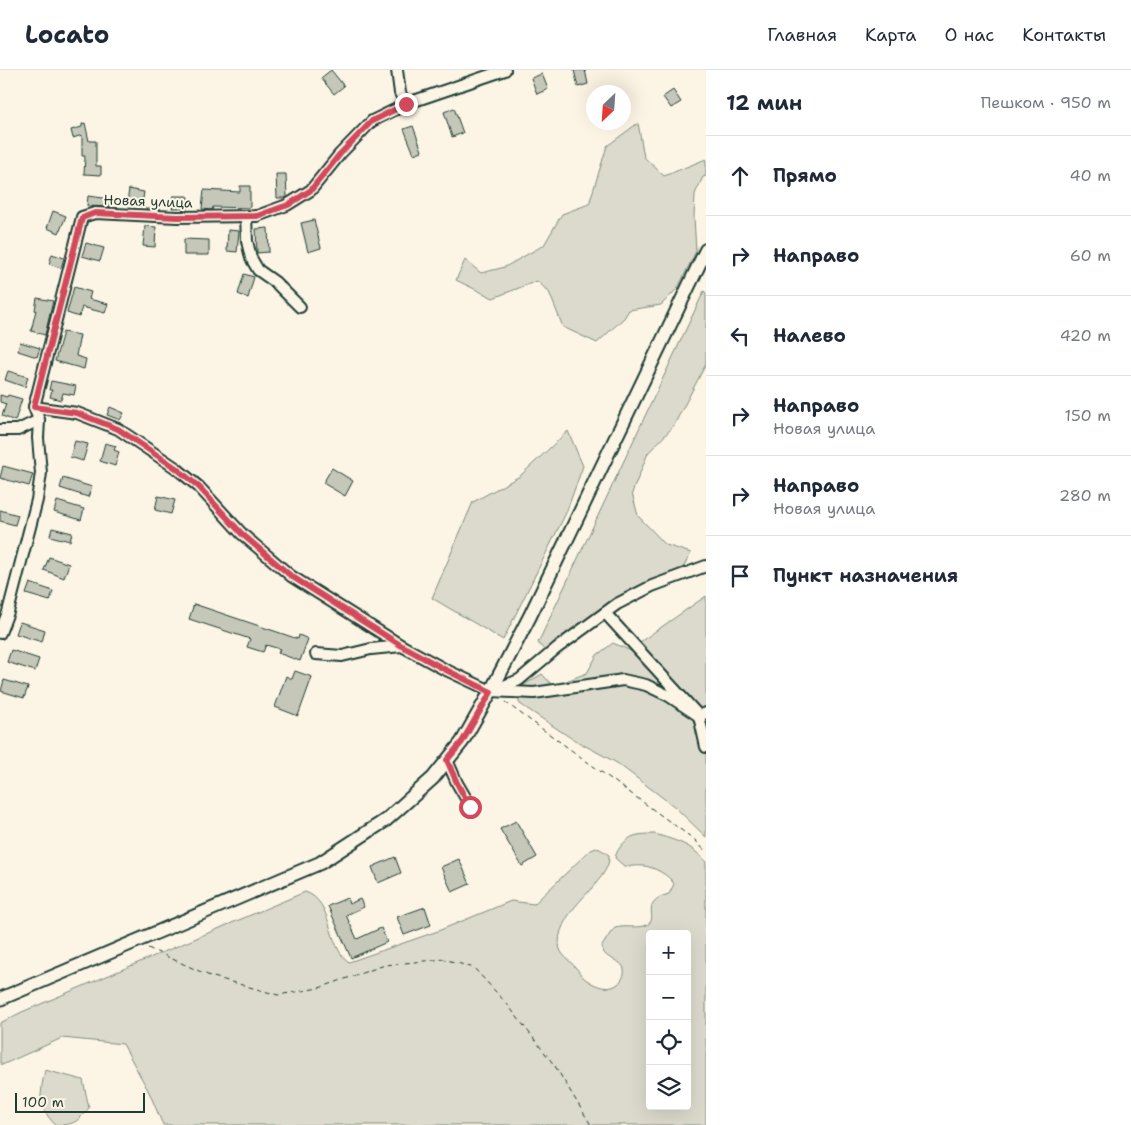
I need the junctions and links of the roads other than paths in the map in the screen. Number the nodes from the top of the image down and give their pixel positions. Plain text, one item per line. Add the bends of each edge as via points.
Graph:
1 (397, 70) edge
2 (505, 70) edge
3 (406, 104) junction
4 (246, 216) junction
5 (706, 250) edge
6 (300, 307) dead end
7 (34, 407) junction
8 (39, 420) junction
9 (0, 430) edge
10 (706, 566) edge
11 (604, 613) junction
12 (0, 633) edge
13 (402, 646) junction
14 (316, 654) dead end
15 (491, 692) junction
16 (703, 714) edge
17 (706, 747) edge
18 (447, 760) junction
19 (470, 807) dead end
20 (0, 999) edge

1 - 3 street via 400,93
2 - 3 street, Новая улица
3 - 4 street, Новая улица via 372,121 311,190 288,205 257,216
4 - 6 street via 247,241 258,270
4 - 7 street, Новая улица via 95,213 82,218
5 - 15 main road
7 - 8 street
7 - 13 street via 77,413 118,429 199,487 242,534 291,576
8 - 9 street via 18,430
8 - 12 street via 41,473 37,500
10 - 11 street via 652,586
11 - 15 street via 519,680
11 - 16 street
13 - 14 street via 371,648 342,656
13 - 15 street
15 - 16 street via 534,694 623,680 646,684
15 - 18 main road via 462,742
16 - 17 street
18 - 19 street
18 - 20 main road via 433,778 386,820 320,863

